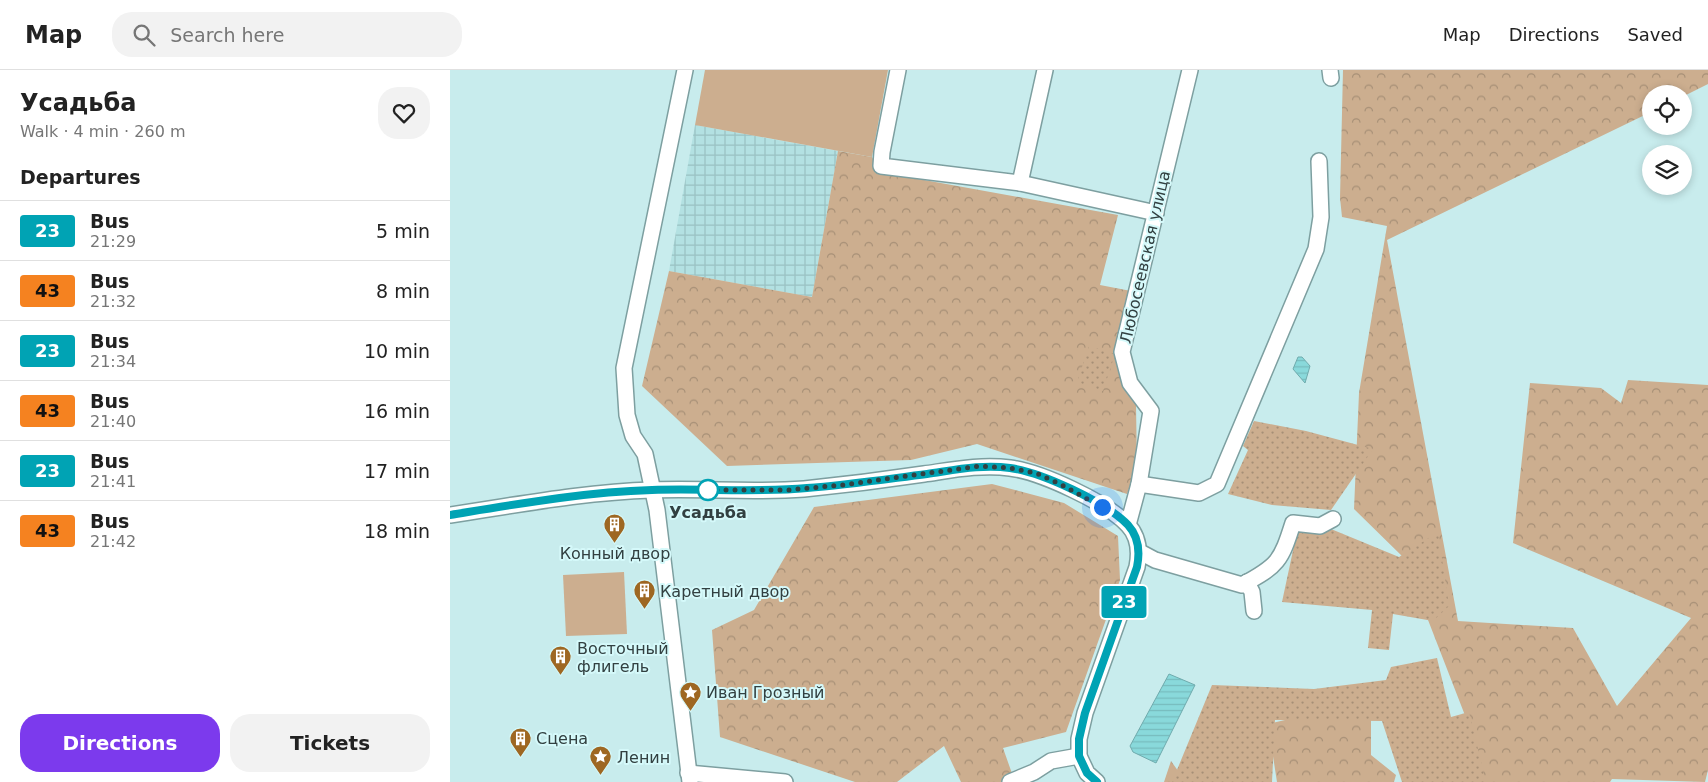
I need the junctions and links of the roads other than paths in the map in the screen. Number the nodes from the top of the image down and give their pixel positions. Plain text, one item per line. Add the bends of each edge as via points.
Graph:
1 (685, 70) edge
2 (898, 70) edge
3 (1046, 70) edge
4 (1190, 70) edge
5 (1319, 161) dead end
6 (1020, 183) junction
7 (1156, 213) junction
8 (1139, 484) junction
9 (653, 490) junction
10 (450, 515) edge
11 (1333, 519) dead end
12 (1128, 525) junction
13 (1140, 552) junction
14 (1247, 582) junction
15 (1254, 612) dead end
16 (1079, 756) junction
17 (689, 777) edge
18 (784, 782) edge
19 (1010, 782) edge
20 (1097, 782) edge

1 - 9 street via 624,368 628,415 633,436 645,454
2 - 6 street via 881,166
3 - 6 street
4 - 7 street, Любосеевская улица
5 - 8 street via 1321,217 1316,249 1217,484 1199,493
6 - 7 street
7 - 8 street, Любосеевская улица via 1122,352 1130,383 1151,410
8 - 12 street, Любосеевская улица
9 - 10 street via 584,495
9 - 12 street via 788,490 980,466 1009,468 1036,473 1062,485
9 - 17 street
11 - 14 street via 1320,526 1293,524 1282,556 1265,572
12 - 13 street
13 - 14 street via 1163,563 1242,585
13 - 16 street via 1085,713
14 - 15 street via 1254,599
16 - 19 street via 1051,760 1034,772
16 - 20 street via 1087,773
17 - 18 street

